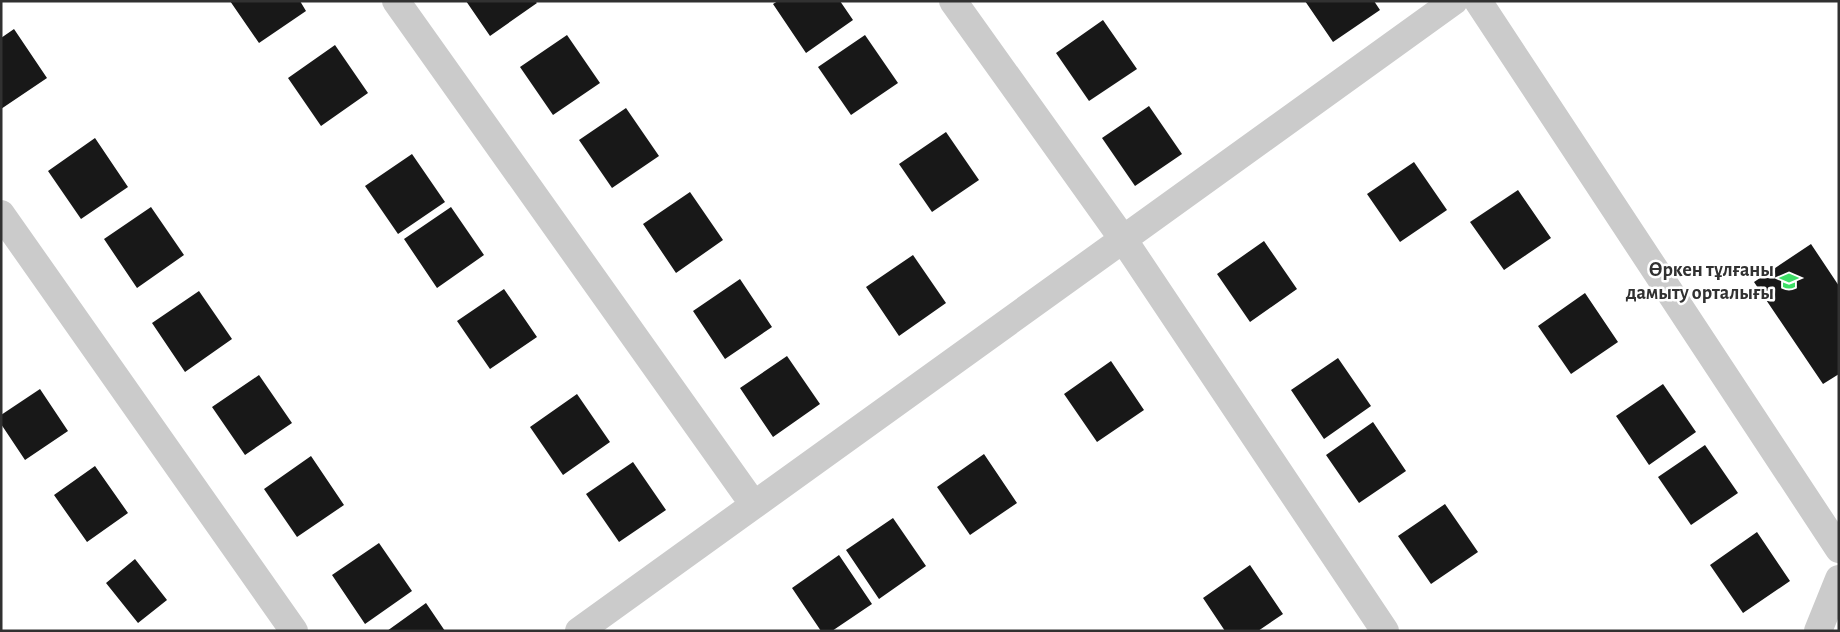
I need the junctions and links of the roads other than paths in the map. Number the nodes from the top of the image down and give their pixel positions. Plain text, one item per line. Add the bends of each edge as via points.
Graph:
1 (396, 1) edge
2 (953, 1) edge
3 (1454, 1) edge
4 (1478, 1) edge
5 (1, 214) edge
6 (1123, 240) junction
7 (754, 505) junction
8 (1839, 549) edge
9 (1839, 579) edge
10 (1380, 629) edge
11 (294, 631) edge
12 (579, 631) edge
13 (1818, 631) edge

1 - 7 street
2 - 6 street
3 - 6 street
4 - 8 street
5 - 11 street
6 - 7 street
6 - 10 street
7 - 12 street
9 - 13 street

